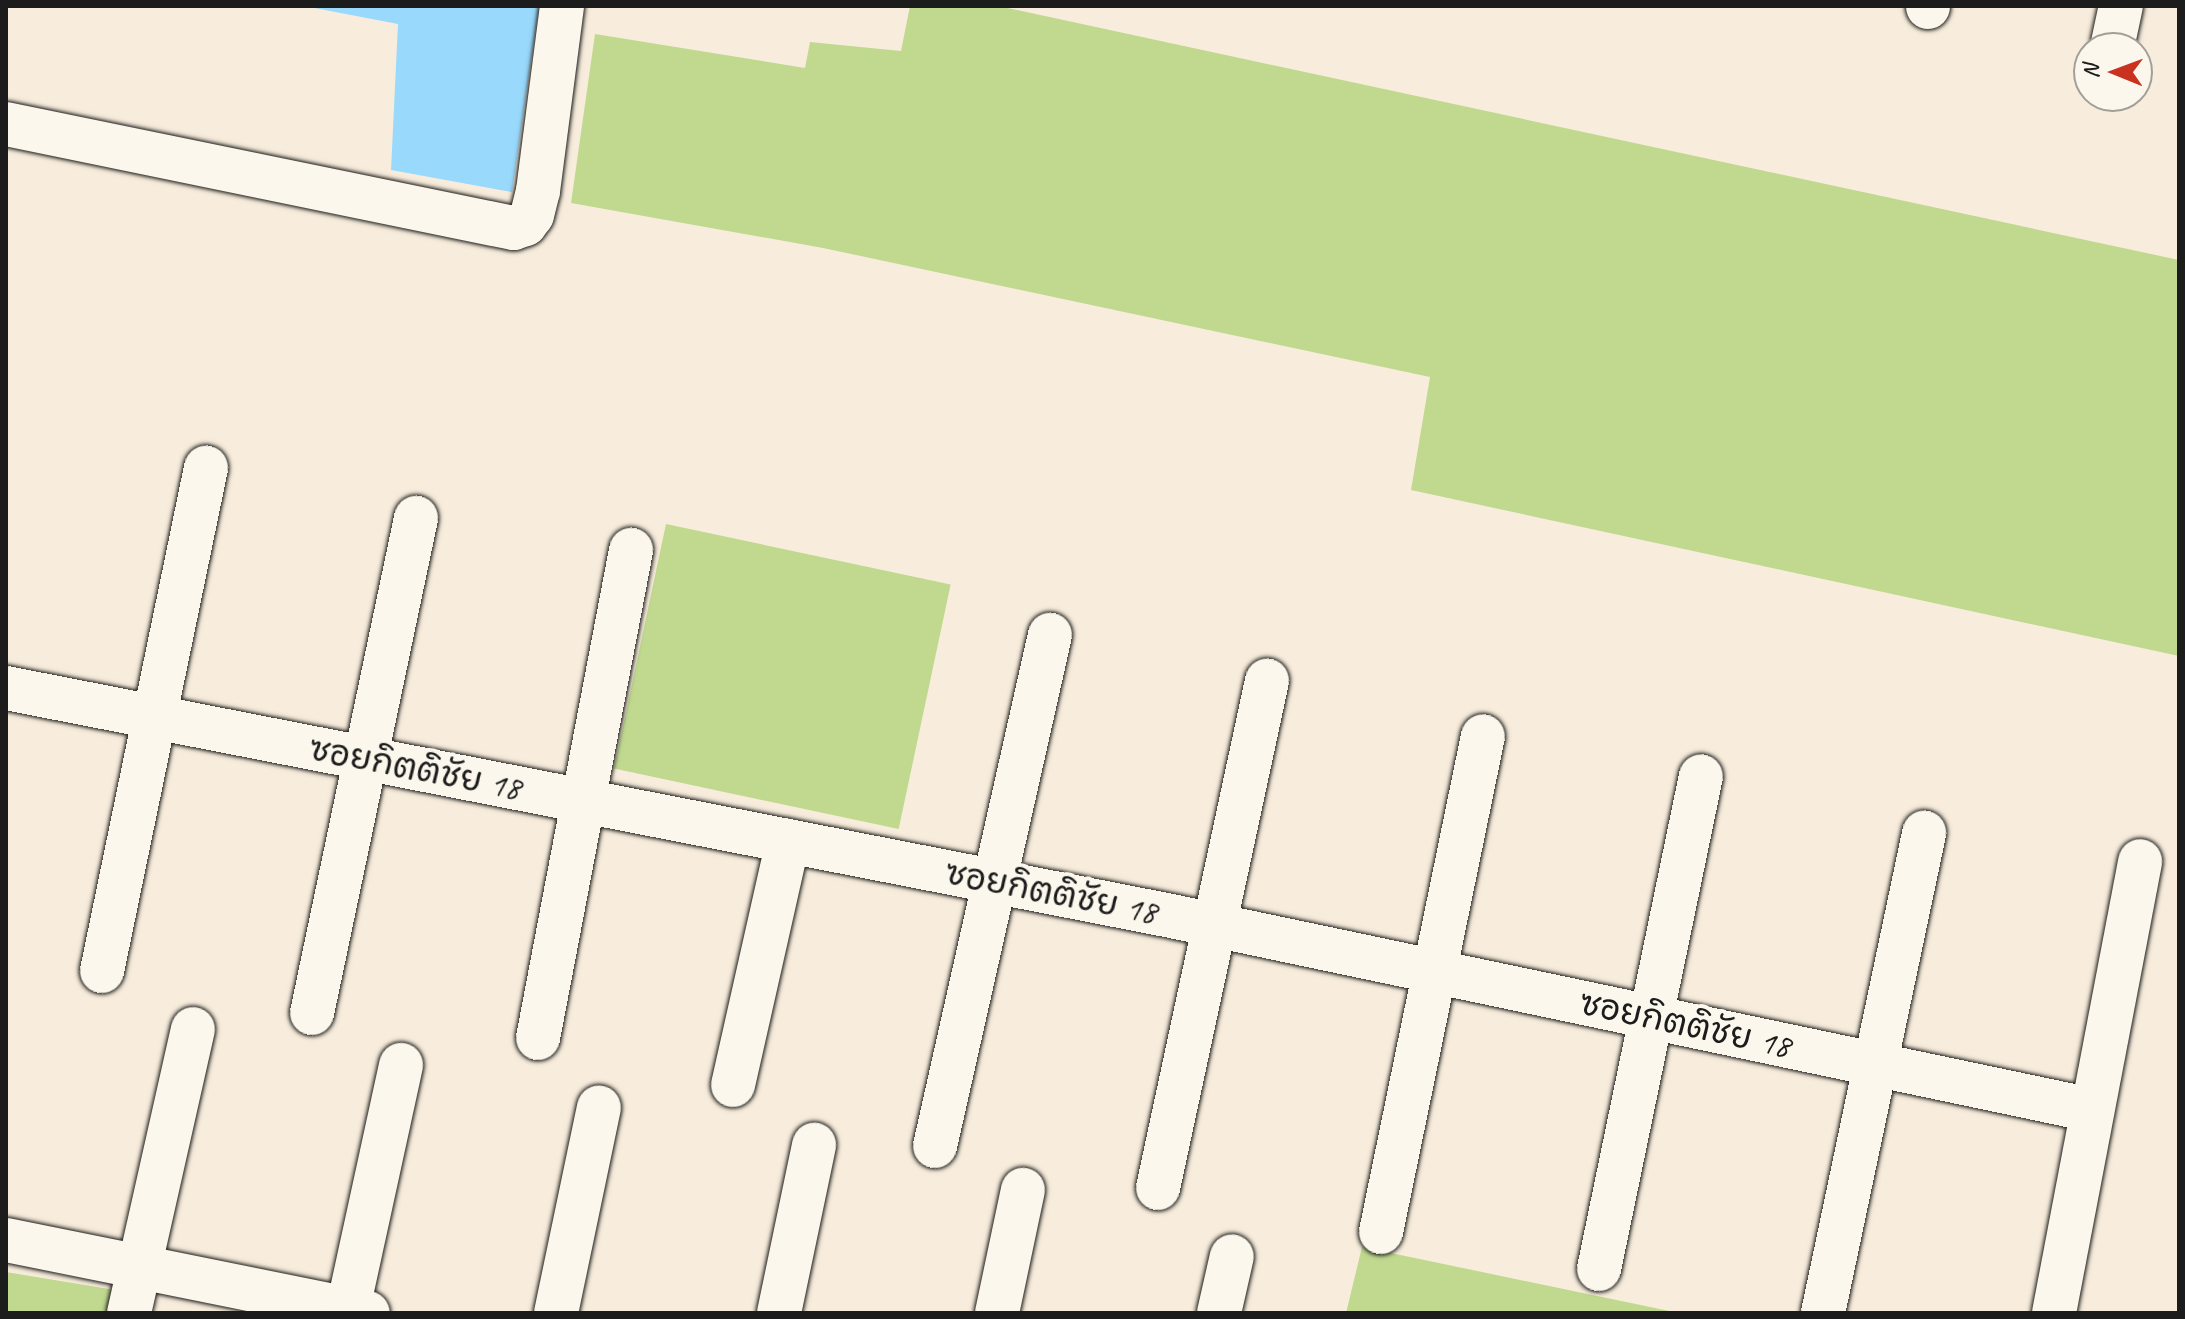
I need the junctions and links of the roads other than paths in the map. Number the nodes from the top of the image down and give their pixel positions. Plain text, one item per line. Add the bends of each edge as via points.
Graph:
1 (562, 6) edge
2 (6, 124) edge
3 (206, 468) dead end
4 (416, 518) dead end
5 (631, 550) dead end
6 (1050, 635) dead end
7 (1267, 681) dead end
8 (6, 688) edge
9 (154, 717) junction
10 (1483, 736) dead end
11 (365, 758) junction
12 (1701, 776) dead end
13 (583, 801) junction
14 (1924, 832) dead end
15 (788, 841) junction
16 (2140, 861) dead end
17 (994, 882) junction
18 (1215, 925) junction
19 (102, 971) dead end
20 (1435, 971) junction
21 (312, 1013) dead end
22 (1651, 1017) junction
23 (193, 1029) dead end
24 (538, 1038) dead end
25 (1875, 1064) junction
26 (401, 1065) dead end
27 (733, 1085) dead end
28 (599, 1107) dead end
29 (2092, 1110) junction
30 (814, 1145) dead end
31 (935, 1146) dead end
32 (1158, 1188) dead end
33 (1023, 1190) dead end
34 (1381, 1232) dead end
35 (6, 1240) edge
36 (1232, 1256) dead end
37 (139, 1269) junction
38 (1599, 1269) dead end
39 (354, 1312) edge
40 (129, 1313) edge
41 (556, 1313) edge
42 (779, 1313) edge
43 (997, 1313) edge
44 (1219, 1313) edge
45 (1823, 1313) edge
46 (2054, 1313) edge

1 - 2 street via 538,191 532,215 513,228
3 - 9 street
4 - 11 street
5 - 13 street
6 - 17 street
7 - 18 street
8 - 9 street, ซอยกิตติชัย 18
9 - 11 street, ซอยกิตติชัย 18
9 - 19 street
10 - 20 street
11 - 13 street, ซอยกิตติชัย 18
11 - 21 street
12 - 22 street
13 - 15 street, ซอยกิตติชัย 18
13 - 24 street
14 - 25 street
15 - 17 street, ซอยกิตติชัย 18
15 - 27 street
16 - 29 street
17 - 18 street, ซอยกิตติชัย 18
17 - 31 street
18 - 20 street, ซอยกิตติชัย 18
18 - 32 street
20 - 22 street, ซอยกิตติชัย 18
20 - 34 street
22 - 25 street, ซอยกิตติชัย 18
22 - 38 street
23 - 37 street
25 - 29 street, ซอยกิตติชัย 18
25 - 45 street
26 - 39 street
28 - 41 street
29 - 46 street
30 - 42 street
33 - 43 street
35 - 37 street
36 - 44 street
37 - 39 street
37 - 40 street

